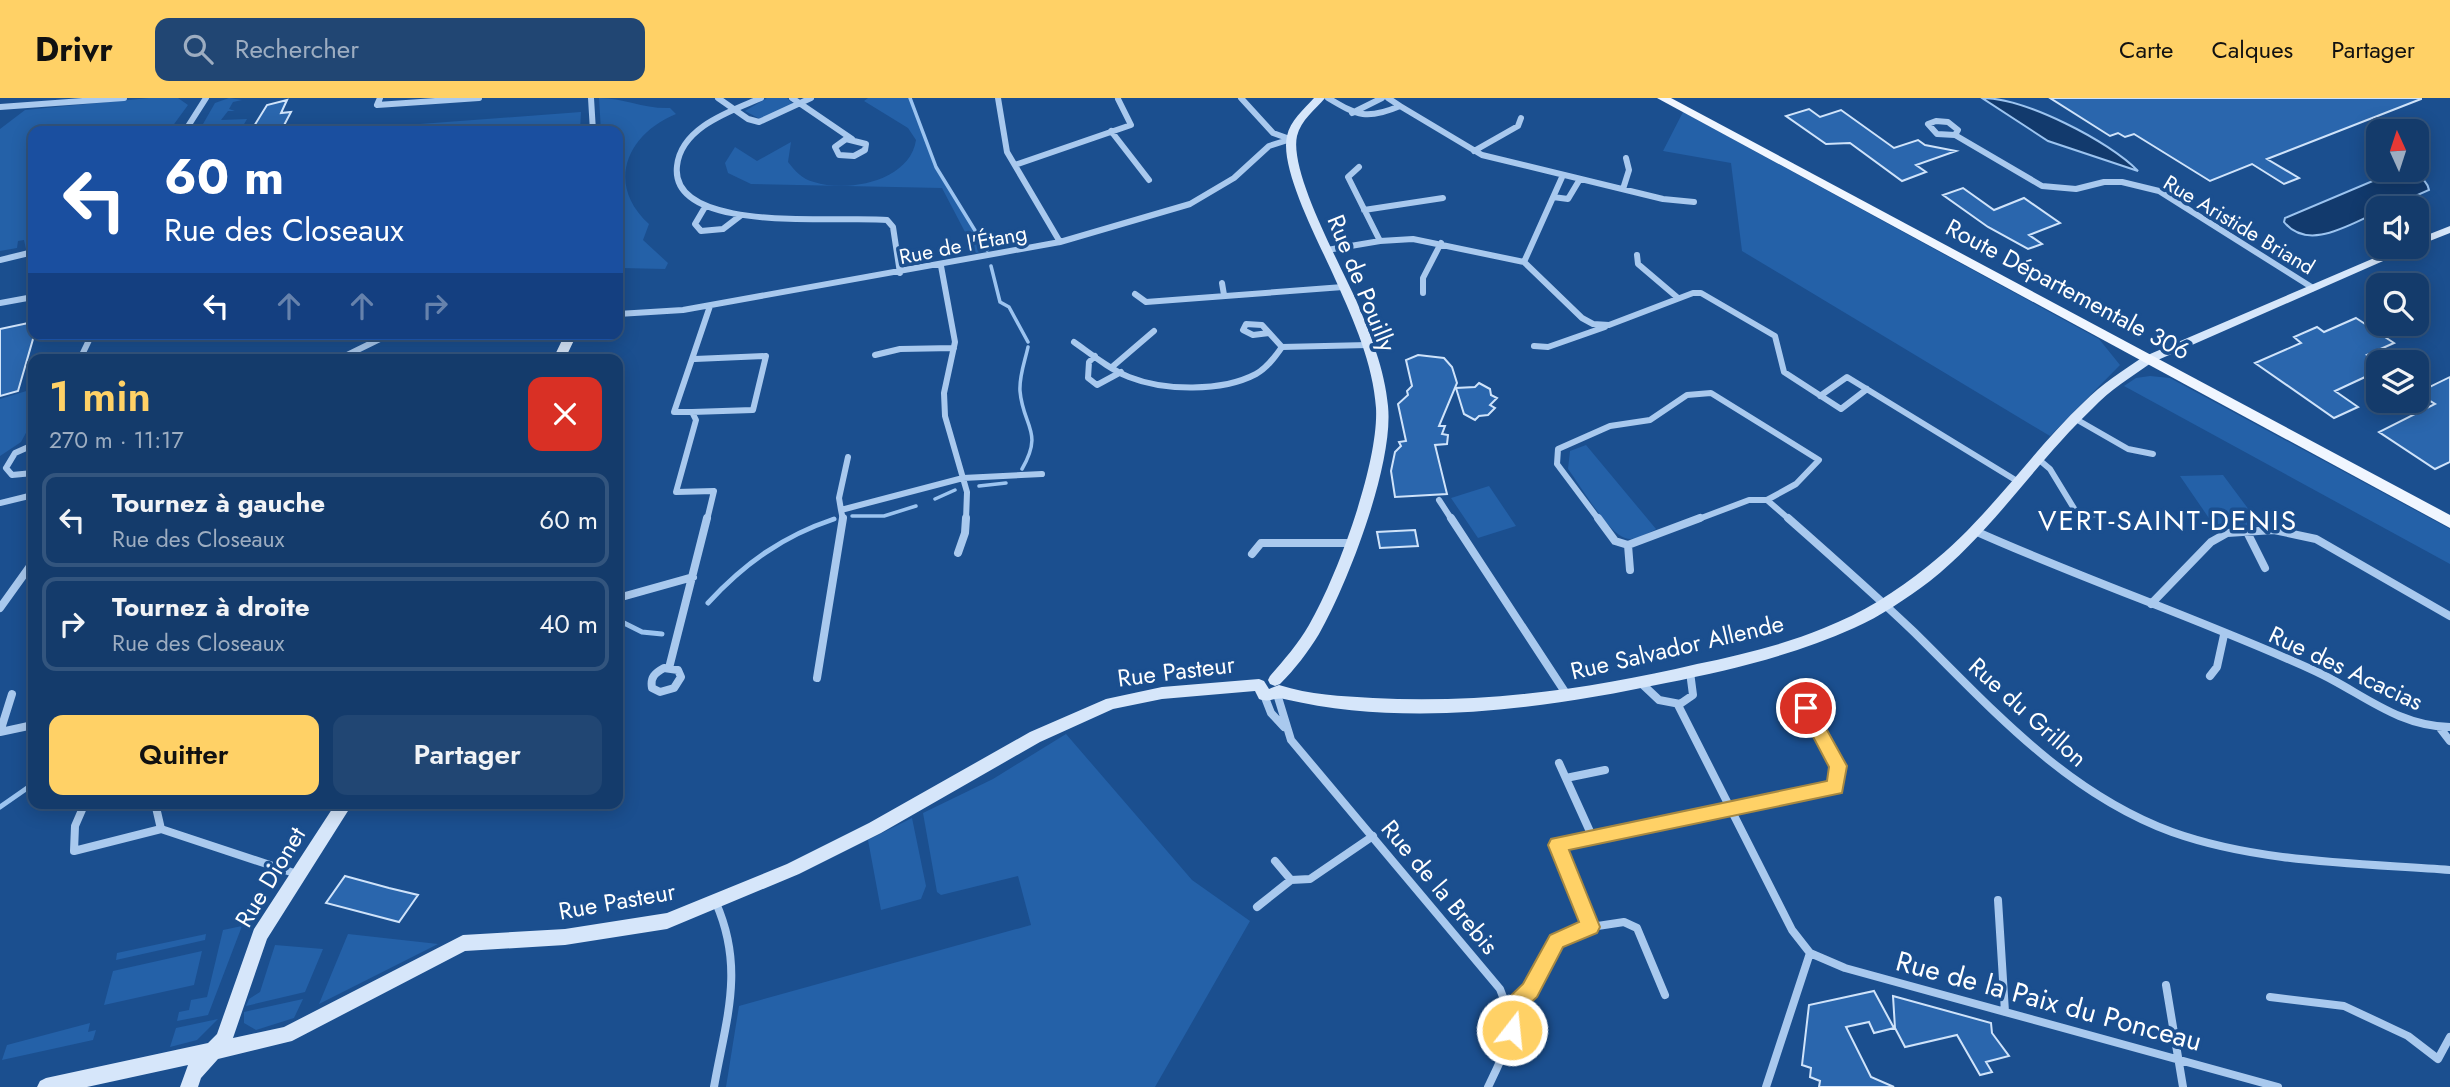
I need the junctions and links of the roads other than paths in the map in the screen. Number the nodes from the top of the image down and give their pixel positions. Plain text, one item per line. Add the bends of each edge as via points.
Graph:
1 (124, 98) edge
2 (206, 98) edge
3 (380, 98) edge
4 (479, 98) edge
5 (591, 98) edge
6 (718, 98) edge
7 (761, 98) edge
8 (792, 98) edge
9 (811, 98) edge
10 (998, 98) edge
11 (1241, 98) edge
12 (1320, 98) edge
13 (1328, 98) edge
14 (1382, 98) edge
15 (1388, 98) edge
16 (1663, 98) edge
17 (1118, 99) edge
18 (801, 103) junction
19 (1400, 106) junction
20 (0, 107) edge
21 (734, 110) junction
22 (1352, 113) junction
23 (1521, 118) dead end
24 (188, 126) edge
25 (593, 126) edge
26 (1111, 131) junction
27 (1955, 135) junction
28 (852, 139) junction
29 (1291, 139) junction
30 (1474, 151) junction
31 (1626, 158) dead end
32 (1015, 165) junction
33 (1359, 167) dead end
34 (1563, 175) junction
35 (1580, 179) junction
36 (1149, 180) dead end
37 (1623, 189) junction
38 (1553, 197) junction
39 (1443, 198) dead end
40 (1694, 202) dead end
41 (705, 207) junction
42 (1364, 210) junction
43 (740, 216) junction
44 (2450, 229) edge
45 (2429, 238) edge
46 (1380, 241) junction
47 (1060, 242) junction
48 (1441, 243) junction
49 (1327, 250) junction
50 (28, 253) edge
51 (1637, 254) dead end
52 (2381, 259) edge
53 (0, 260) edge
54 (1524, 262) junction
55 (941, 266) junction
56 (900, 273) junction
57 (1222, 283) dead end
58 (1343, 287) junction
59 (2313, 288) junction
60 (1423, 293) dead end
61 (1135, 294) dead end
62 (1224, 295) junction
63 (28, 298) edge
64 (1678, 298) junction
65 (0, 303) edge
66 (710, 306) junction
67 (623, 314) edge
68 (1609, 325) junction
69 (1154, 331) dead end
70 (1269, 333) dead end
71 (378, 340) edge
72 (1074, 342) dead end
73 (1368, 345) junction
74 (1534, 346) dead end
75 (1282, 347) junction
76 (954, 348) junction
77 (349, 354) edge
78 (875, 355) dead end
79 (1095, 356) junction
80 (695, 359) junction
81 (2147, 360) junction
82 (1112, 367) junction
83 (1121, 372) junction
84 (1867, 389) junction
85 (1820, 396) junction
86 (692, 412) junction
87 (2073, 418) junction
88 (28, 447) edge
89 (2153, 454) dead end
90 (848, 457) dead end
91 (2037, 458) junction
92 (3, 469) edge
93 (28, 473) edge
94 (1042, 474) dead end
95 (963, 478) junction
96 (2017, 481) junction
97 (28, 496) edge
98 (1439, 500) dead end
99 (1767, 500) junction
100 (0, 503) edge
101 (841, 510) junction
102 (2103, 513) dead end
103 (2450, 522) edge
104 (1975, 531) junction
105 (2247, 532) junction
106 (1350, 543) junction
107 (1628, 545) junction
108 (958, 553) dead end
109 (1252, 554) dead end
110 (2265, 568) dead end
111 (28, 569) edge
112 (1630, 570) dead end
113 (693, 577) junction
114 (623, 597) edge
115 (1884, 604) junction
116 (2151, 604) junction
117 (0, 608) edge
118 (2450, 616) edge
119 (2224, 635) junction
120 (669, 668) dead end
121 (1690, 672) junction
122 (2210, 676) dead end
123 (817, 678) dead end
124 (1641, 683) junction
125 (1271, 689) junction
126 (12, 694) dead end
127 (1568, 695) junction
128 (1678, 705) junction
129 (1806, 708) dead end
130 (28, 726) edge
131 (1284, 727) junction
132 (2441, 727) junction
133 (2450, 727) edge
134 (2450, 741) edge
135 (1559, 763) dead end
136 (1605, 770) dead end
137 (1566, 778) junction
138 (1730, 808) junction
139 (80, 809) edge
140 (156, 809) edge
141 (341, 809) edge
142 (161, 829) junction
143 (1373, 836) junction
144 (1592, 836) junction
145 (1275, 861) dead end
146 (2450, 870) edge
147 (298, 874) junction
148 (1291, 880) junction
149 (1997, 900) dead end
150 (716, 903) junction
151 (1257, 907) dead end
152 (1591, 927) junction
153 (1810, 953) junction
154 (2165, 985) dead end
155 (1665, 995) dead end
156 (2270, 996) dead end
157 (1510, 1009) junction
158 (2005, 1012) junction
159 (2450, 1037) edge
160 (209, 1054) junction
161 (2179, 1060) junction
162 (46, 1087) edge
163 (189, 1087) edge
164 (713, 1087) edge
165 (1488, 1087) edge
166 (1766, 1087) edge
167 (2183, 1087) edge
168 (2278, 1087) edge

1 - 20 street
2 - 24 street
3 - 4 street via 377,106
5 - 25 street
6 - 21 street
7 - 21 street
8 - 18 street
9 - 18 street
10 - 32 street via 1007,152
11 - 29 street via 1273,133
12 - 29 street via 1297,124
13 - 22 street
14 - 22 street
15 - 19 street
16 - 81 main road, Route Départementale 306
17 - 26 street via 1131,125
18 - 21 street via 759,122
18 - 28 street
19 - 22 street via 1371,119
19 - 30 street
21 - 41 street via 695,134 678,157 679,186
23 - 30 street via 1518,126
26 - 32 street
26 - 36 street
27 - 27 street, Rue Aristide Briand via 1937,135 1928,124 1947,121 1957,128
27 - 59 street, Rue Aristide Briand via 2042,186 2076,189 2104,181 2159,191
28 - 28 street via 837,144 836,153 849,157 862,152 866,144
29 - 47 street, Rue de l'Étang via 1269,146 1234,178 1190,204
29 - 49 street, Rue de Pouilly via 1305,197
30 - 34 street
31 - 37 street via 1629,170
32 - 47 street
33 - 42 street via 1348,177
34 - 35 street
34 - 38 street
35 - 37 street
35 - 38 street via 1568,200
37 - 40 street
38 - 54 street
39 - 42 street
41 - 43 street
41 - 43 street via 695,225 701,231 723,229
42 - 46 street
43 - 56 street via 887,220 893,227
44 - 45 street
46 - 48 street
46 - 49 street
47 - 55 street, Rue de l'Étang
48 - 54 street
48 - 60 street via 1423,278
49 - 58 street, Rue de Pouilly
50 - 53 street
51 - 64 street via 1638,264
52 - 59 street, Rue Salvador Allende
54 - 68 street via 1582,318
55 - 56 street, Rue de l'Étang
55 - 76 street
56 - 66 street, Rue de l'Étang
57 - 62 street
58 - 62 street
58 - 73 street, Rue de Pouilly
59 - 81 street, Rue Salvador Allende
61 - 62 street via 1146,302
63 - 65 street
64 - 68 street
64 - 85 street via 1693,293 1710,296 1775,335 1784,372
66 - 67 street, Rue de l'Étang
66 - 80 street
68 - 74 street via 1548,347
69 - 82 street
70 - 75 street
71 - 77 street
72 - 79 street
73 - 75 street
73 - 106 street, Rue de Pouilly via 1382,405 1382,440
75 - 83 street via 1273,362 1252,376 1215,384 1163,385
76 - 78 street via 900,349
76 - 95 street via 944,408
79 - 82 street
79 - 83 street via 1089,362 1088,378 1097,385
80 - 86 street via 687,366 674,412
80 - 86 street via 766,356 753,410
81 - 87 street, Rue Salvador Allende via 2123,373
81 - 103 main road, Route Départementale 306
82 - 83 street
84 - 85 street via 1847,377
84 - 85 street via 1841,409
84 - 96 street
86 - 113 street via 696,420 676,492 714,491
87 - 89 street via 2129,449
87 - 91 street, Rue Salvador Allende
88 - 92 street via 15,453
90 - 101 street via 839,498
91 - 96 street, Rue Salvador Allende
91 - 102 street via 2050,469 2078,515
92 - 93 street via 12,475
94 - 95 street
95 - 101 street
95 - 108 street via 965,533
96 - 104 street, Rue Salvador Allende
97 - 100 street
98 - 127 street
99 - 107 street via 1749,499
99 - 107 street via 1808,475 1819,460 1712,393 1697,392 1669,404 1658,417 1639,424 1618,424 1558,449 1557,464 1615,541
99 - 115 street, Rue du Grillon
101 - 123 street
104 - 115 street, Rue Salvador Allende via 1942,563
104 - 116 street, Rue des Acacias
105 - 110 street
105 - 116 street via 2227,533 2211,542
105 - 118 street via 2288,531 2316,539
106 - 109 street via 1261,543
106 - 125 street, Rue de Pouilly via 1324,612
107 - 112 street
111 - 117 street
113 - 114 street
113 - 120 street
115 - 121 street, Rue Salvador Allende via 1805,641
115 - 146 street, Rue du Grillon via 2041,756 2124,811 2171,831 2234,849
116 - 119 street, Rue des Acacias
119 - 122 street via 2217,667
119 - 132 street, Rue des Acacias via 2319,672 2391,715 2421,726
121 - 124 street, Rue Salvador Allende
121 - 128 street via 1694,692
124 - 127 street, Rue Salvador Allende
124 - 128 street via 1655,699
125 - 127 street, Rue Salvador Allende via 1308,699 1430,709
125 - 131 street, Rue de la Brebis via 1283,713
125 - 131 street, Rue de la Brebis via 1271,713
125 - 150 street, Rue Pasteur via 1135,696 1065,721 863,834
126 - 130 street via 0,732
128 - 138 street
129 - 138 street via 1838,766 1835,787
131 - 143 street, Rue de la Brebis
132 - 133 street, Rue des Acacias
132 - 134 street
135 - 137 street
136 - 137 street
137 - 144 street
138 - 144 street
138 - 153 street via 1792,930
139 - 142 street via 74,851
140 - 142 street
141 - 147 street, Rue Dionet
142 - 147 street
143 - 148 street via 1310,878
143 - 157 street, Rue de la Brebis via 1500,989
144 - 152 street via 1558,845
145 - 148 street
147 - 160 street, Rue Dionet via 260,935 224,1039
148 - 151 street
149 - 158 street
150 - 160 street, Rue Pasteur via 667,921 615,930 463,943 286,1035
150 - 164 street via 728,930 734,971
152 - 155 street via 1624,922 1637,928
152 - 157 street via 1557,941 1530,990
153 - 158 street, Rue de la Paix du Ponceau via 1845,968
153 - 166 street
154 - 161 street
156 - 159 street via 2344,1006 2408,1036 2438,1059
157 - 165 street via 1512,1030
158 - 161 street, Rue de la Paix du Ponceau
160 - 162 street, Rue Pasteur
160 - 163 street, Rue Dionet via 193,1073
161 - 167 street
161 - 168 street, Rue de la Paix du Ponceau

